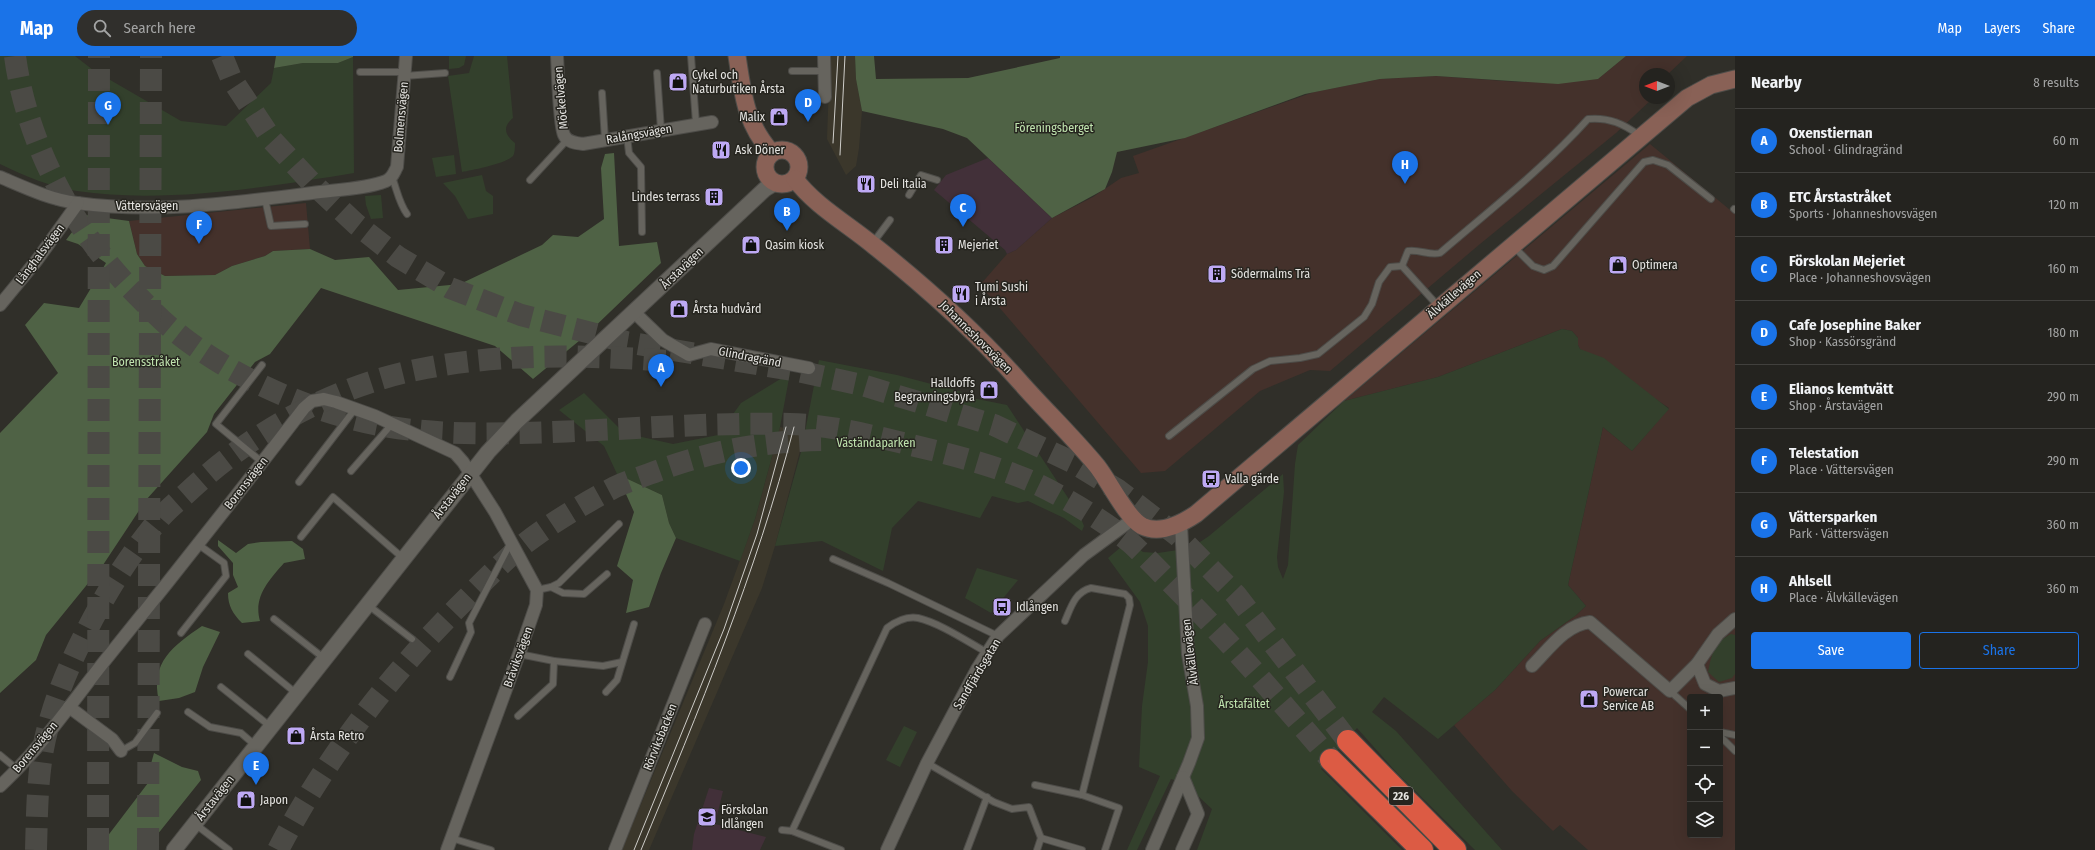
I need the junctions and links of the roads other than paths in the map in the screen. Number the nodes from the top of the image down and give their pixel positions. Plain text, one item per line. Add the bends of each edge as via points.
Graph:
1 (406, 56) edge
2 (558, 56) edge
3 (691, 56) edge
4 (737, 56) edge
5 (824, 56) edge
6 (792, 71) dead end
7 (824, 71) junction
8 (360, 72) dead end
9 (445, 73) dead end
10 (657, 73) dead end
11 (404, 74) junction
12 (1735, 79) edge
13 (602, 94) dead end
14 (825, 97) dead end
15 (712, 122) dead end
16 (696, 123) junction
17 (661, 130) junction
18 (627, 136) junction
19 (1640, 136) junction
20 (568, 140) junction
21 (605, 140) junction
22 (772, 153) junction
23 (0, 177) edge
24 (392, 177) junction
25 (795, 179) junction
26 (530, 180) dead end
27 (937, 180) dead end
28 (775, 183) junction
29 (909, 195) dead end
30 (265, 199) junction
31 (1711, 199) dead end
32 (78, 203) junction
33 (407, 214) dead end
34 (890, 220) dead end
35 (305, 224) dead end
36 (642, 232) dead end
37 (872, 244) junction
38 (1512, 244) junction
39 (1402, 266) junction
40 (0, 305) edge
41 (1439, 307) junction
42 (635, 313) junction
43 (262, 365) dead end
44 (809, 368) dead end
45 (355, 409) junction
46 (392, 424) junction
47 (1169, 436) dead end
48 (262, 462) junction
49 (351, 471) dead end
50 (470, 474) junction
51 (298, 482) dead end
52 (1133, 519) junction
53 (619, 524) dead end
54 (1181, 525) junction
55 (301, 537) dead end
56 (512, 541) junction
57 (198, 545) junction
58 (404, 558) junction
59 (834, 559) dead end
60 (607, 574) dead end
61 (551, 587) junction
62 (537, 590) junction
63 (367, 604) junction
64 (274, 619) dead end
65 (1735, 619) edge
66 (1065, 621) dead end
67 (634, 624) dead end
68 (705, 624) dead end
69 (181, 633) dead end
70 (998, 636) junction
71 (412, 639) dead end
72 (988, 653) junction
73 (248, 654) dead end
74 (520, 654) junction
75 (325, 659) junction
76 (554, 661) junction
77 (622, 662) junction
78 (1697, 664) junction
79 (1532, 666) dead end
80 (450, 677) dead end
81 (221, 687) dead end
82 (1735, 688) edge
83 (1670, 691) junction
84 (606, 692) dead end
85 (297, 694) junction
86 (1687, 706) edge
87 (69, 707) junction
88 (188, 712) dead end
89 (157, 713) dead end
90 (518, 716) dead end
91 (270, 727) junction
92 (1723, 733) edge
93 (1735, 735) edge
94 (1723, 739) edge
95 (1348, 741) tunnel mouth
96 (256, 746) junction
97 (121, 751) joint
98 (1735, 751) edge
99 (0, 756) edge
100 (1331, 760) tunnel mouth
101 (928, 763) junction
102 (18, 770) junction
103 (1183, 777) junction
104 (1035, 785) dead end
105 (0, 786) edge
106 (1082, 795) junction
107 (987, 797) junction
108 (195, 824) junction
109 (782, 830) dead end
110 (792, 831) junction
111 (451, 838) junction
112 (1040, 838) junction
113 (174, 850) edge
114 (229, 850) edge
115 (447, 850) edge
116 (490, 850) edge
117 (615, 850) edge
118 (841, 850) edge
119 (887, 850) edge
120 (967, 850) edge
121 (1037, 850) edge
122 (1082, 850) edge
123 (1105, 850) edge
124 (1152, 850) edge
125 (1182, 850) edge
126 (1422, 850) edge
127 (1455, 850) edge

1 - 11 street, Bolmensvägen
2 - 20 street, Möckelvägen via 562,128 563,135
3 - 16 lane
4 - 22 main road via 744,106 754,131
5 - 7 street
6 - 7 lane
7 - 14 street
8 - 11 lane
9 - 11 lane
10 - 17 lane
11 - 24 street, Bolmensvägen via 397,167
12 - 19 main road, Älvkällevägen via 1698,90
13 - 21 lane
15 - 16 street, Ralångsvägen
16 - 17 street, Ralångsvägen
17 - 18 street, Ralångsvägen
18 - 21 street, Ralångsvägen
18 - 36 lane via 629,153 641,167
19 - 38 main road, Älvkällevägen
19 - 39 lane via 1624,124 1601,118 1588,119 1574,136 1520,185 1440,253 1408,251
20 - 21 street, Ralångsvägen via 583,144
20 - 26 lane
22 - 25 main road via 786,150 796,156 800,166
22 - 28 main road via 765,168 768,177
23 - 32 street, Vättersvägen via 53,199
24 - 30 street, Vättersvägen via 386,181 360,186
24 - 33 lane via 400,204
25 - 28 main road via 784,185
25 - 37 main road, Johanneshovsvägen via 836,217
27 - 29 lane via 921,175
28 - 42 street, Årstavägen via 765,189
30 - 32 street, Vättersvägen via 148,208
30 - 35 lane via 271,226
31 - 38 lane via 1668,165 1653,160 1644,162 1553,266 1544,270 1533,266
32 - 40 street, Långhalsvägen via 38,260
34 - 37 lane
37 - 52 main road, Johanneshovsvägen via 938,299 1020,381 1097,466
38 - 41 main road, Älvkällevägen
39 - 41 lane
39 - 47 lane via 1390,267 1379,282 1372,304 1364,317 1318,354 1270,361 1253,369
41 - 54 main road, Älvkällevägen
42 - 44 street, Glindragränd via 663,340 690,355 711,349
42 - 50 street, Årstavägen via 518,421
43 - 48 lane via 216,424
45 - 46 street, Borensvägen
45 - 48 street, Borensvägen via 324,399 312,401
45 - 51 lane
46 - 49 lane
46 - 50 street, Borensvägen via 455,453
48 - 57 street, Borensvägen
50 - 56 street
50 - 58 street, Årstavägen
52 - 54 main road, Älvkällevägen via 1143,526 1156,530
52 - 70 street, Sandfjärdsgatan via 1084,555
53 - 61 lane
54 - 103 street, Älvkällevägen via 1188,654 1197,706 1198,738
55 - 58 lane via 333,497
56 - 62 street
56 - 80 lane via 470,623 471,632
57 - 69 lane via 224,563 226,576
57 - 87 street, Borensvägen
58 - 63 street, Årstavägen
59 - 70 lane
60 - 61 lane via 584,594 563,593
61 - 62 lane
62 - 74 street, Bråviksvägen via 536,605
63 - 71 lane
63 - 75 street, Årstavägen
64 - 75 lane
65 - 78 street via 1718,634
66 - 106 lane via 1075,598 1086,589 1125,594 1129,598 1130,605
67 - 77 lane
68 - 117 street, Rörviksbacken
70 - 72 street, Sandfjärdsgatan
72 - 101 street, Sandfjärdsgatan
72 - 110 lane via 918,618 903,619 887,628
73 - 85 lane
74 - 76 lane
74 - 111 street, Bråviksvägen
75 - 85 street, Årstavägen
76 - 77 lane via 603,666
76 - 90 lane via 553,684
77 - 84 lane via 617,680
78 - 82 street via 1705,684 1719,691
78 - 83 street
79 - 83 street via 1565,631 1581,623 1590,622
81 - 91 lane
83 - 86 lane
85 - 91 street, Årstavägen
87 - 97 street via 112,740
87 - 102 street, Borensvägen
88 - 96 lane via 210,727 241,733
89 - 97 lane via 135,743
91 - 96 street, Årstavägen
92 - 93 lane
94 - 98 lane
95 - 127 highway, 226
96 - 108 street, Årstavägen
99 - 102 lane
100 - 126 highway, 226
101 - 107 lane
101 - 119 street, Sandfjärdsgatan
102 - 105 street, Borensvägen
103 - 124 street, Älvkällevägen
103 - 125 street via 1198,814
104 - 106 lane
106 - 123 lane via 1119,808
107 - 112 lane via 1012,808 1029,807
107 - 120 lane
108 - 113 street, Årstavägen
108 - 114 lane
109 - 110 lane
110 - 118 lane
111 - 115 street, Bråviksvägen
111 - 116 lane
112 - 121 lane
112 - 122 lane

